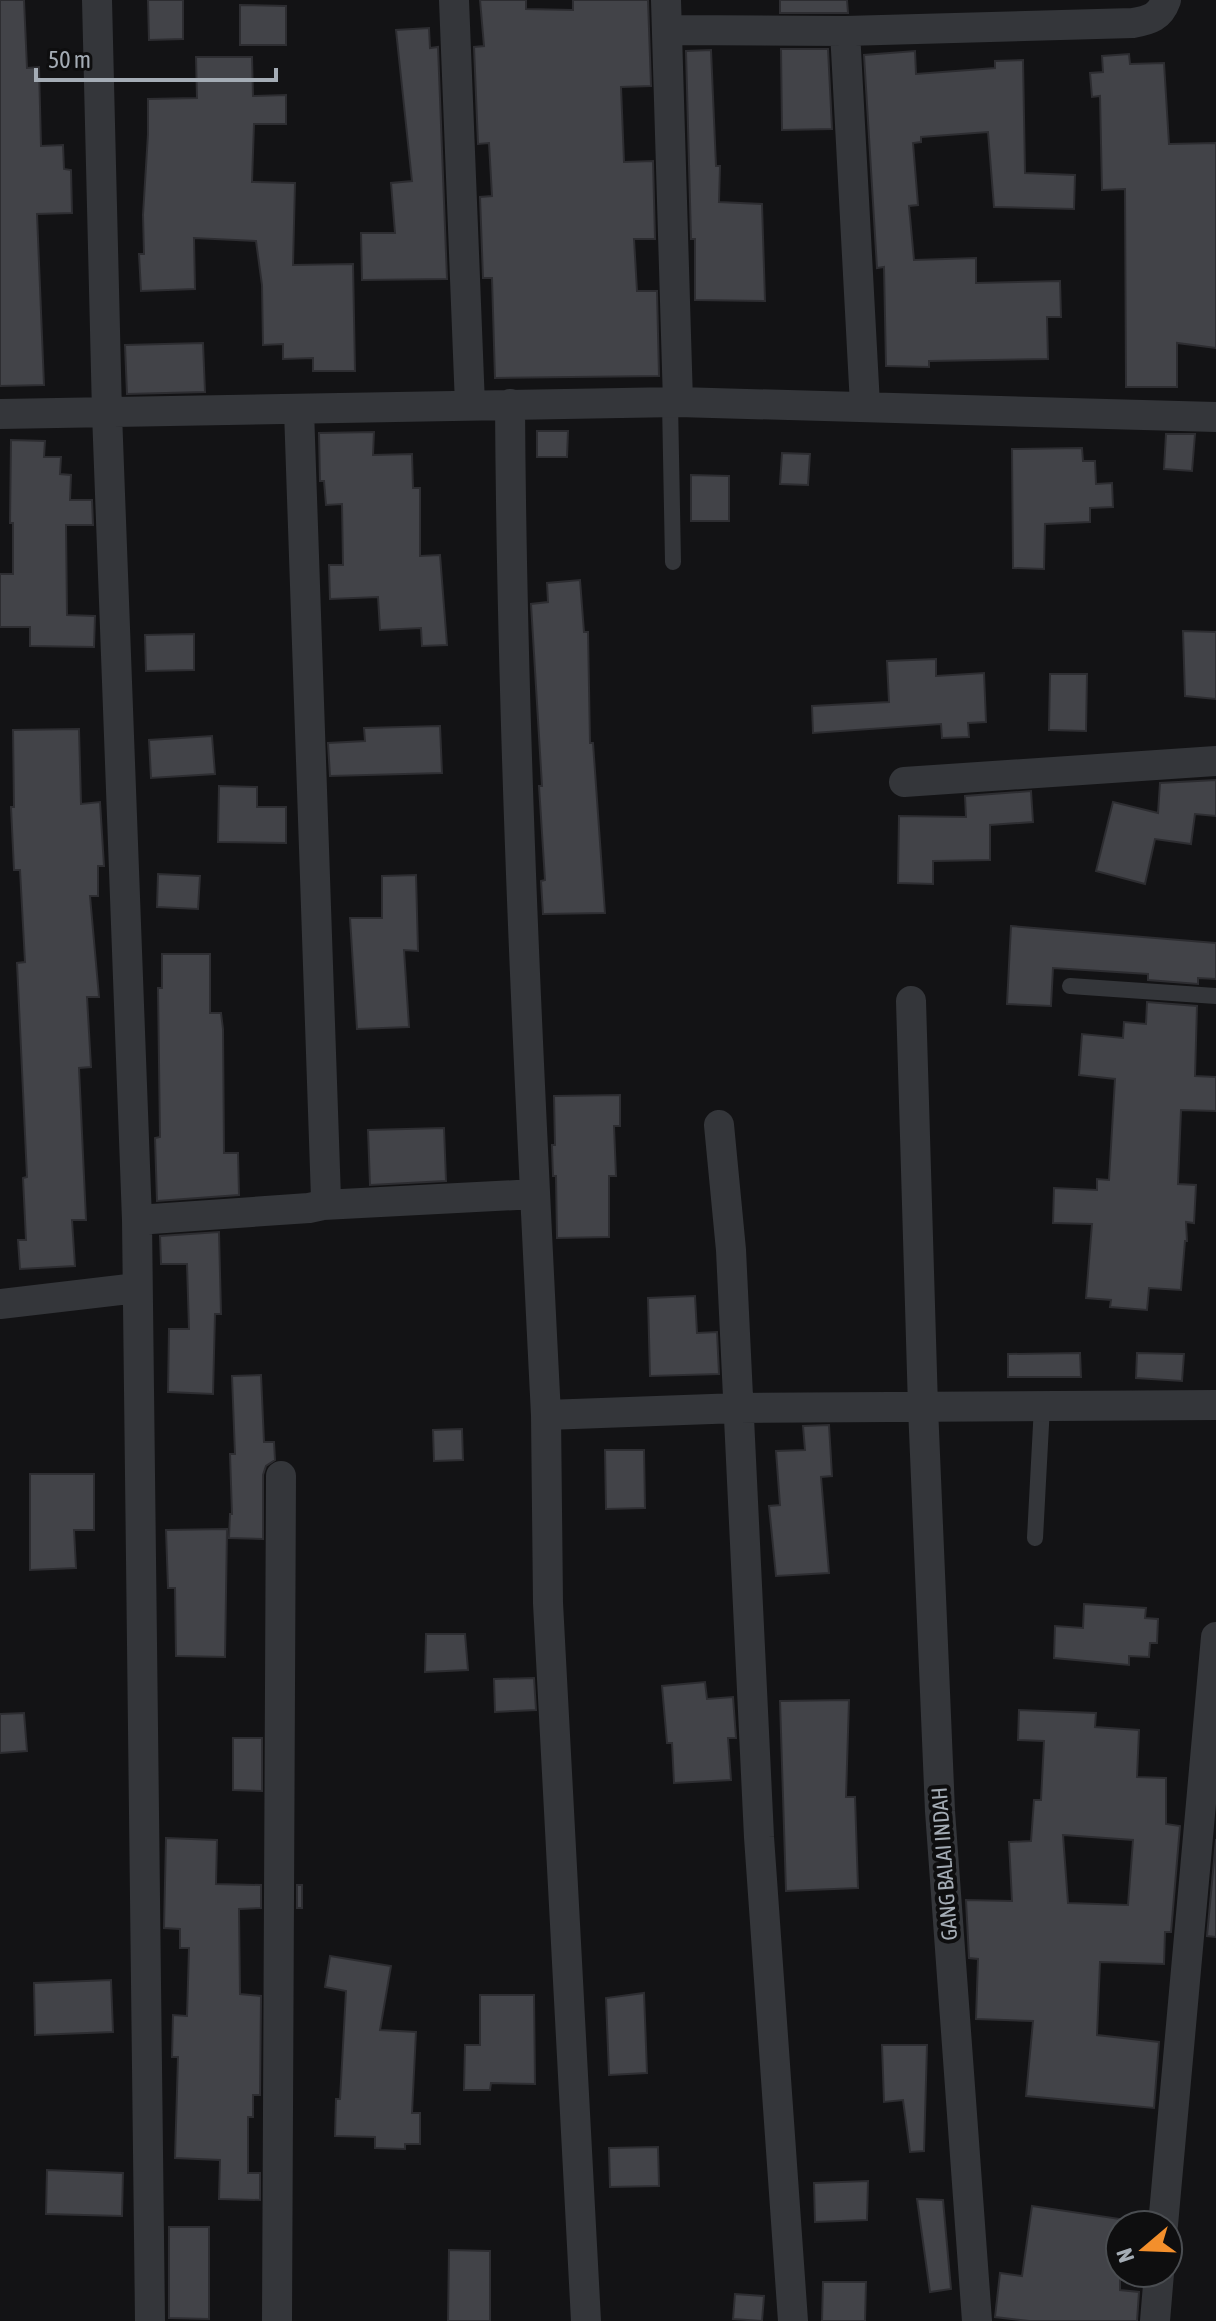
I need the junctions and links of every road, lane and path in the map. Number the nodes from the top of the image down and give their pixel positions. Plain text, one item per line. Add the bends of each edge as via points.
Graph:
1 (97, 0) edge
2 (454, 0) edge
3 (666, 0) edge
4 (1166, 0) edge
5 (668, 30) junction
6 (845, 31) junction
7 (674, 402) junction
8 (510, 404) junction
9 (470, 405) junction
10 (865, 405) junction
11 (299, 410) junction
12 (107, 413) junction
13 (0, 414) edge
14 (1216, 417) edge
15 (673, 562) dead end
16 (1216, 761) edge
17 (904, 782) dead end
18 (1070, 986) dead end
19 (1216, 996) edge
20 (911, 1001) dead end
21 (719, 1125) dead end
22 (535, 1194) junction
23 (323, 1205) junction
24 (137, 1220) junction
25 (137, 1288) junction
26 (0, 1304) edge
27 (1216, 1405) edge
28 (1042, 1406) junction
29 (923, 1407) junction
30 (739, 1408) junction
31 (546, 1415) junction
32 (281, 1476) dead end
33 (1035, 1538) dead end
34 (1216, 1637) edge
35 (1164, 2209) edge
36 (1158, 2289) edge
37 (150, 2321) edge
38 (277, 2321) edge
39 (586, 2321) edge
40 (793, 2321) edge
41 (977, 2321) edge
42 (1155, 2321) edge

1 - 12 street
2 - 9 street
3 - 5 street
4 - 6 street via 1153,19 1133,23
5 - 6 street
5 - 7 street
6 - 10 street
7 - 8 street
7 - 10 street
7 - 15 lane
8 - 9 street
8 - 22 street via 511,572
9 - 11 street
10 - 14 street
11 - 12 street
11 - 23 street
12 - 13 street
12 - 24 street
16 - 17 street
18 - 19 lane
20 - 29 street, GANG BALAI INDAH
21 - 30 street
22 - 23 street
22 - 31 street
23 - 24 street
24 - 25 street
25 - 26 street
25 - 37 street
27 - 28 street
28 - 29 street
28 - 33 lane
29 - 30 street
29 - 41 street, GANG BALAI INDAH via 940,1811
30 - 31 street
30 - 40 street via 759,1837
31 - 39 street via 548,1603
32 - 38 street
34 - 35 street
36 - 42 street

